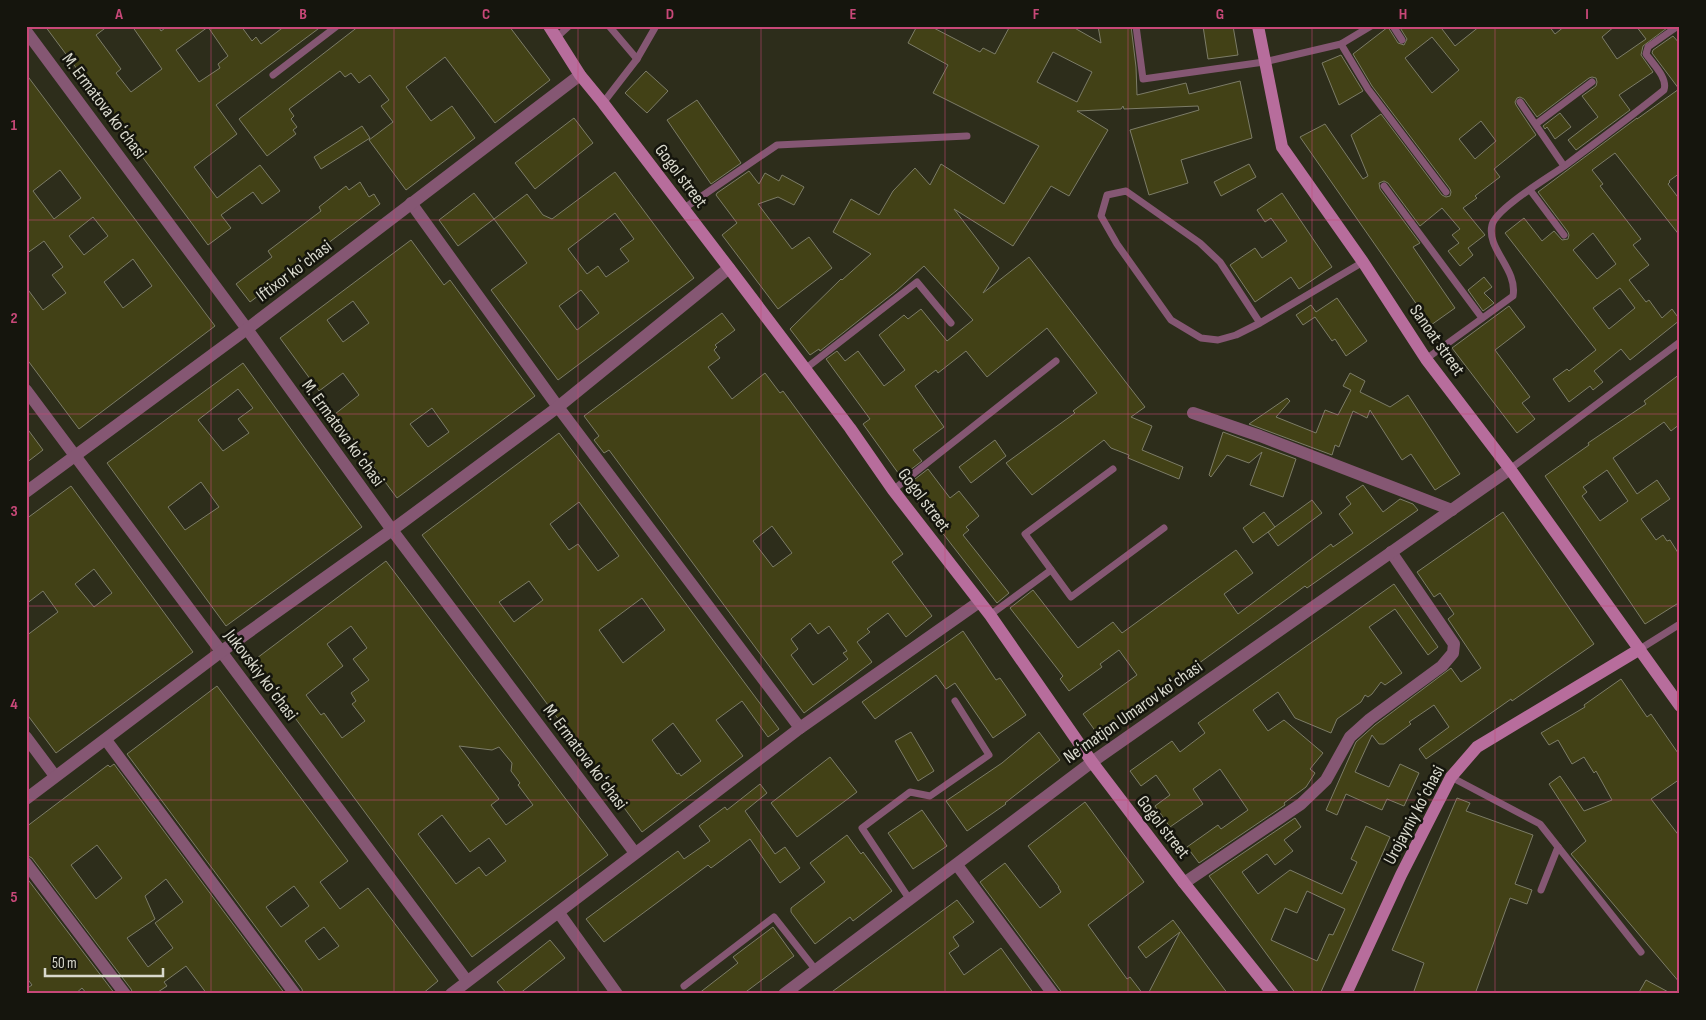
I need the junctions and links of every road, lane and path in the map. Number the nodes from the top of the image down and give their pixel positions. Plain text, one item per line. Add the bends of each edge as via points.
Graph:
1 (338, 26) edge
2 (549, 26) edge
3 (569, 26) edge
4 (609, 26) edge
5 (656, 26) edge
6 (1136, 26) edge
7 (1258, 26) edge
8 (1371, 26) edge
9 (1393, 26) edge
10 (1678, 26) edge
11 (26, 31) edge
12 (557, 37) junction
13 (1402, 40) dead end
14 (1341, 44) junction
15 (637, 59) junction
16 (1264, 62) junction
17 (273, 75) dead end
18 (580, 75) junction
19 (1592, 82) dead end
20 (1520, 102) dead end
21 (603, 103) junction
22 (1536, 124) junction
23 (967, 136) dead end
24 (1564, 166) junction
25 (1384, 186) dead end
26 (1530, 190) junction
27 (1446, 192) dead end
28 (411, 204) junction
29 (683, 209) junction
30 (1564, 235) dead end
31 (1363, 262) junction
32 (729, 268) junction
33 (1482, 318) junction
34 (951, 323) dead end
35 (1260, 323) junction
36 (247, 328) junction
37 (1680, 342) edge
38 (1426, 359) junction
39 (1056, 361) dead end
40 (805, 369) junction
41 (26, 390) edge
42 (558, 407) junction
43 (1193, 412) dead end
44 (75, 455) junction
45 (1113, 469) dead end
46 (1510, 469) junction
47 (893, 490) junction
48 (26, 492) edge
49 (1452, 510) junction
50 (1164, 528) dead end
51 (392, 530) junction
52 (1391, 552) junction
53 (1051, 570) junction
54 (979, 602) junction
55 (990, 615) junction
56 (1680, 624) edge
57 (1640, 649) junction
58 (222, 651) junction
59 (955, 701) dead end
60 (1680, 706) edge
61 (800, 728) junction
62 (26, 737) edge
63 (106, 740) junction
64 (1092, 762) junction
65 (55, 776) junction
66 (1451, 777) junction
67 (26, 799) edge
68 (1558, 847) junction
69 (635, 853) junction
70 (26, 863) edge
71 (957, 865) junction
72 (1184, 883) junction
73 (1541, 890) dead end
74 (910, 900) junction
75 (559, 913) junction
76 (1641, 952) dead end
77 (815, 969) junction
78 (467, 981) junction
79 (684, 986) dead end
80 (125, 994) edge
81 (295, 994) edge
82 (451, 994) edge
83 (616, 994) edge
84 (784, 994) edge
85 (1053, 994) edge
86 (1273, 994) edge
87 (1346, 994) edge

1 - 17 lane
2 - 12 main road, Gogol street
3 - 12 lane
4 - 15 lane
5 - 15 lane
6 - 16 lane via 1143,79
7 - 16 main road, Sanoat street
8 - 14 lane
9 - 13 lane
10 - 24 lane via 1646,50 1664,79 1664,90
11 - 36 street, M. Ermatova koʻchasi
12 - 18 main road, Gogol street
14 - 16 lane
14 - 27 lane via 1368,89
15 - 21 lane
16 - 31 main road, Sanoat street via 1282,147
18 - 21 main road, Gogol street
18 - 28 street, Iftixor koʻchasi
19 - 22 lane
20 - 22 lane
21 - 29 main road, Gogol street
22 - 24 lane
23 - 29 lane via 777,145
24 - 26 lane
25 - 33 lane
26 - 30 lane
26 - 33 lane via 1498,214 1492,224 1492,238 1514,289 1513,296
28 - 36 street, Iftixor koʻchasi
28 - 42 street
29 - 32 main road, Gogol street
31 - 35 lane
31 - 38 main road, Sanoat street
32 - 40 main road, Gogol street
32 - 42 street
33 - 38 lane
34 - 40 lane via 917,282
35 - 35 lane via 1218,340 1201,338 1171,320 1101,216 1107,195 1126,191 1200,243 1220,262
36 - 44 street, Iftixor koʻchasi
36 - 51 street, M. Ermatova koʻchasi
37 - 46 lane
38 - 46 main road, Sanoat street
39 - 47 lane
40 - 47 main road, Gogol street
41 - 44 street, Jukovskiy koʻchasi
42 - 51 street
42 - 61 street
43 - 49 street
44 - 48 street, Iftixor koʻchasi
44 - 58 street, Jukovskiy koʻchasi
45 - 53 lane via 1025,534
46 - 49 street, Neʻmatjon Umarov koʻchasi
46 - 57 main road, Sanoat street
47 - 54 main road, Gogol street
49 - 52 street, Neʻmatjon Umarov koʻchasi
50 - 53 lane via 1071,597
51 - 58 street
51 - 69 street, M. Ermatova koʻchasi
52 - 64 street, Neʻmatjon Umarov koʻchasi
52 - 72 street via 1454,644 1453,653 1442,666 1370,718 1350,738 1326,780 1300,804
53 - 55 lane
54 - 55 main road, Gogol street
54 - 61 street
55 - 64 main road, Gogol street
56 - 57 lane
57 - 60 main road, Sanoat street
57 - 66 main road, Urоjayniy koʻchasi via 1477,747
58 - 63 street
58 - 78 street, Jukovskiy koʻchasi
59 - 74 lane via 988,755 930,796 910,792 862,828
61 - 69 street
62 - 65 street
63 - 65 street
63 - 81 street
64 - 71 street, Neʻmatjon Umarov koʻchasi
64 - 72 main road, Gogol street
65 - 67 street
66 - 68 lane via 1540,824
66 - 87 main road, Urоjayniy koʻchasi
68 - 73 lane
68 - 76 lane
69 - 75 street
70 - 80 street
71 - 74 street, Neʻmatjon Umarov koʻchasi
71 - 85 street
72 - 86 main road, Gogol street
74 - 77 street, Neʻmatjon Umarov koʻchasi
75 - 78 street
75 - 83 street
77 - 79 lane via 774,917
77 - 84 street, Neʻmatjon Umarov koʻchasi
78 - 82 street

